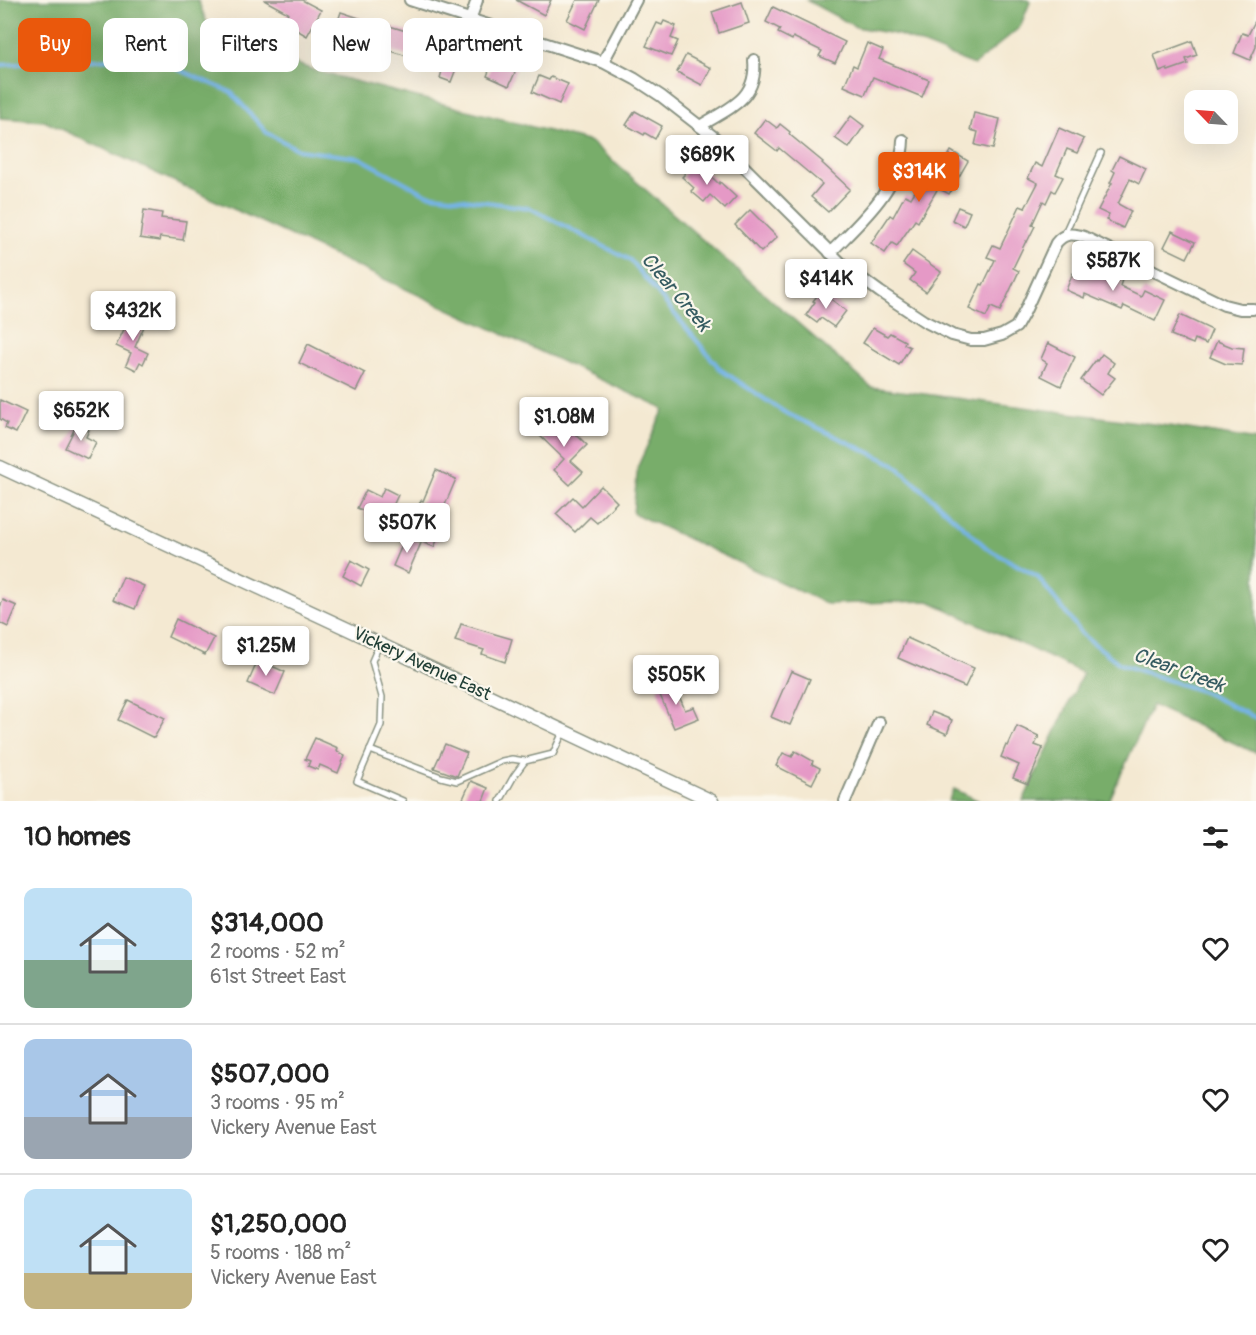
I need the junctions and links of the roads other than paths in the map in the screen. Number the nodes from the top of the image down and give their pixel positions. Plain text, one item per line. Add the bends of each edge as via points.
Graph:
1 (410, 0) edge
2 (477, 0) edge
3 (636, 0) edge
4 (464, 18) edge
5 (471, 18) edge
6 (543, 43) edge
7 (754, 60) dead end
8 (603, 62) junction
9 (700, 126) junction
10 (903, 140) dead end
11 (1101, 153) dead end
12 (1064, 235) junction
13 (830, 253) junction
14 (1252, 309) dead end
15 (0, 467) edge
16 (380, 644) junction
17 (879, 722) dead end
18 (564, 731) junction
19 (370, 750) junction
20 (525, 761) junction
21 (403, 801) edge
22 (500, 801) edge
23 (712, 801) edge
24 (845, 801) edge

1 - 4 street
2 - 5 street
3 - 8 street
6 - 8 street
7 - 9 street via 749,91
8 - 9 street via 648,87
9 - 13 street
10 - 13 street via 899,166 886,189 872,210
11 - 12 lane
12 - 13 street via 1056,243 1016,327 984,340 959,337 924,321
12 - 14 street via 1084,237 1224,305
15 - 16 street, Vickery Avenue East
16 - 18 street, Vickery Avenue East
16 - 19 lane via 372,661 382,697 381,725
17 - 24 street
18 - 20 lane via 553,754
18 - 23 street, Vickery Avenue East
19 - 20 lane via 457,781 502,761
19 - 21 lane via 357,781
20 - 22 lane

